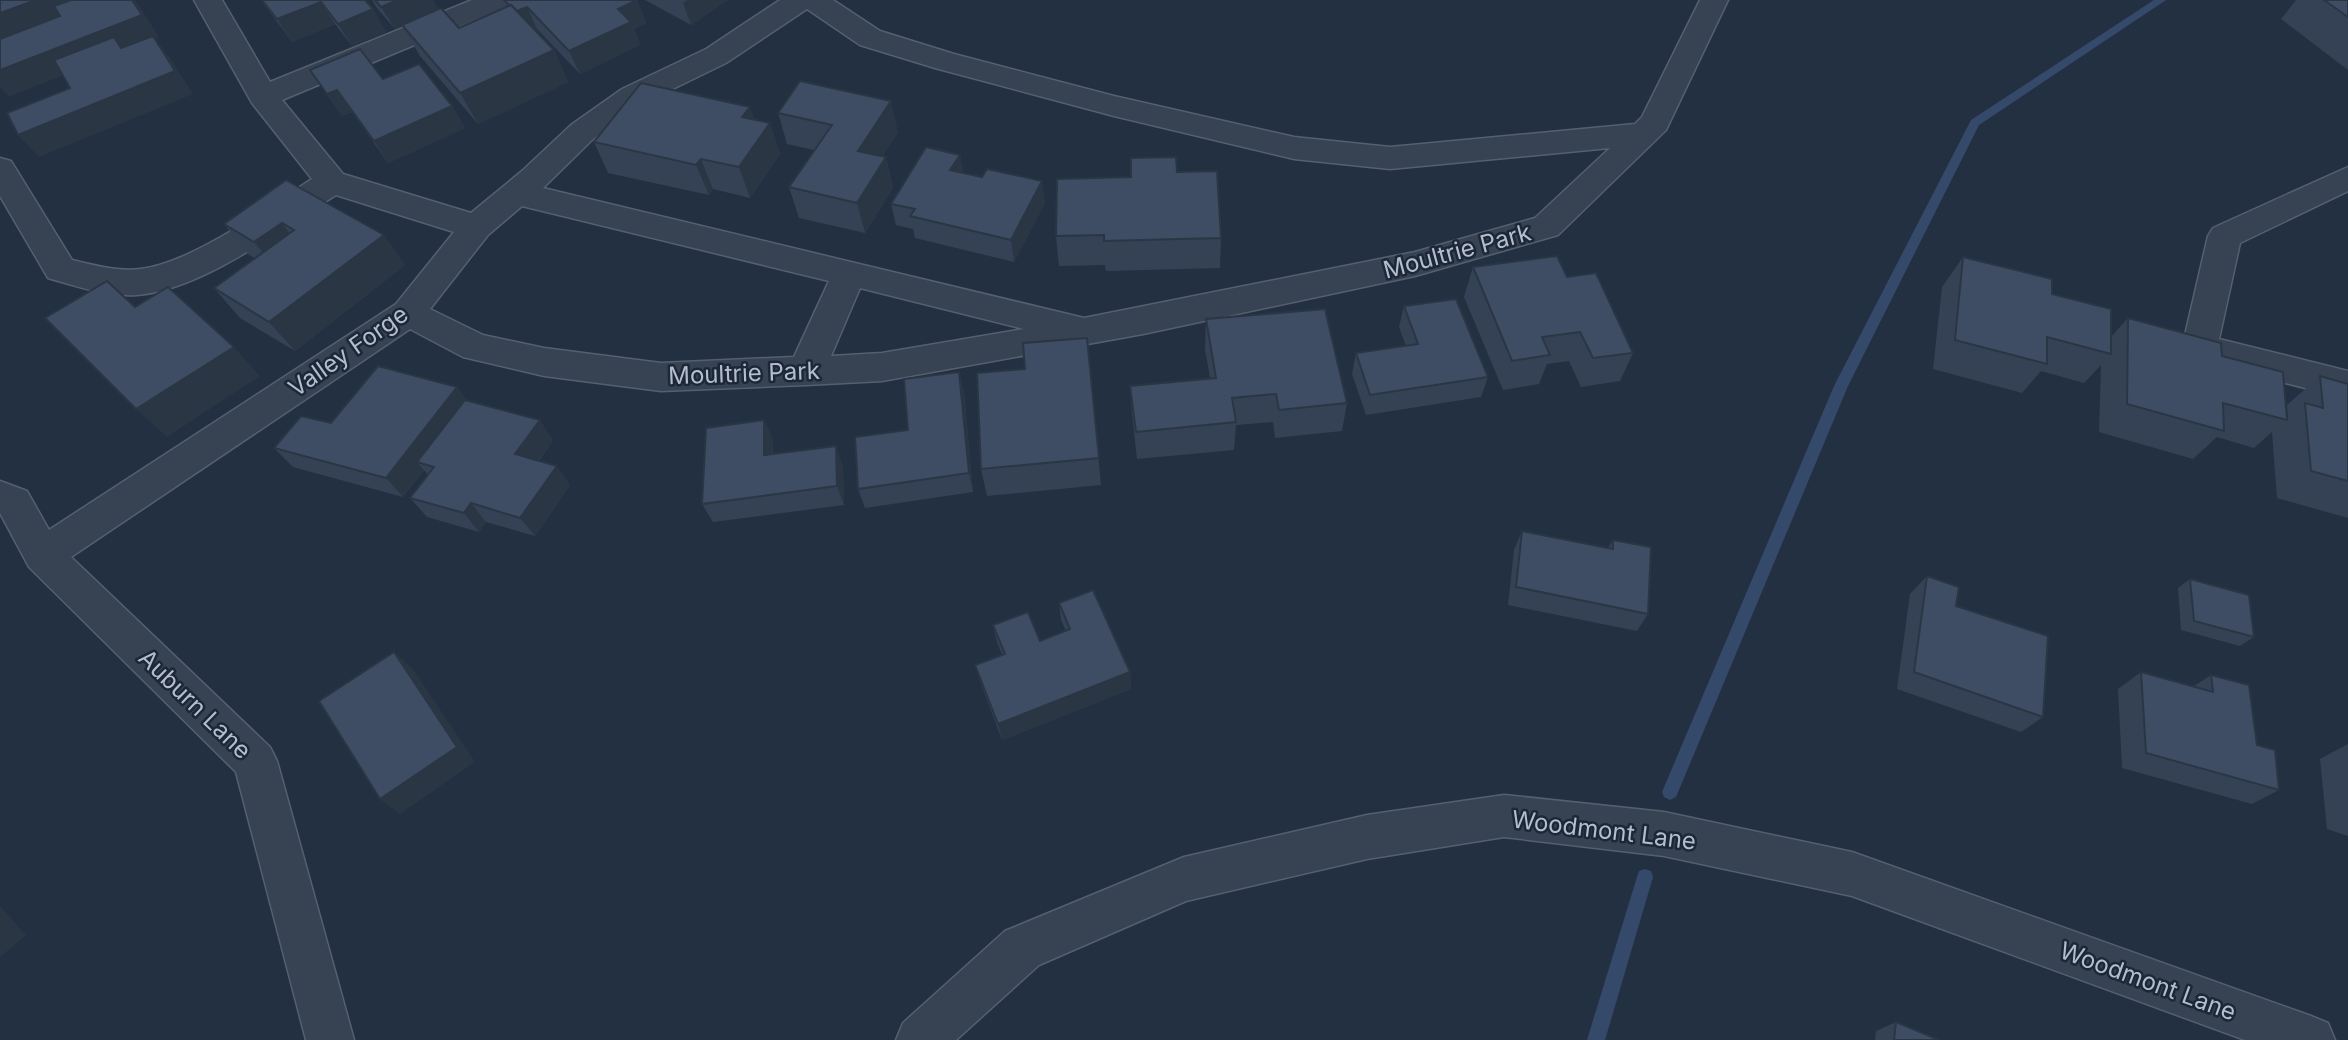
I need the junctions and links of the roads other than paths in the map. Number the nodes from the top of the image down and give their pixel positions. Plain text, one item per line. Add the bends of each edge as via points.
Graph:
1 (498, 0) edge
2 (800, 0) edge
3 (813, 0) edge
4 (1714, 0) edge
5 (217, 3) edge
6 (264, 96) junction
7 (1644, 134) junction
8 (0, 169) edge
9 (2348, 178) edge
10 (331, 182) junction
11 (516, 193) junction
12 (476, 227) junction
13 (849, 274) junction
14 (408, 313) junction
15 (1087, 331) junction
16 (806, 371) junction
17 (2348, 385) edge
18 (0, 497) edge
19 (43, 555) junction
20 (2245, 1028) edge
21 (330, 1040) edge
22 (920, 1040) edge
23 (2311, 1040) edge

1 - 6 street
2 - 11 street, Valley Forge via 716,56 633,96 582,132
3 - 7 street via 870,38 1114,106 1294,148 1390,158
4 - 7 street, Moultrie Park via 1655,123
5 - 6 street
6 - 10 street
7 - 15 street, Moultrie Park via 1546,227 1415,264
8 - 10 street via 60,269 105,280 141,282 182,270
9 - 17 street via 2225,236 2200,348
10 - 12 street
11 - 12 street, Valley Forge
11 - 13 street, Moultrie Park
12 - 14 street, Valley Forge
13 - 15 street, Moultrie Park
13 - 16 street
14 - 16 street, Moultrie Park via 475,347 544,362 661,377
14 - 19 street, Valley Forge
15 - 16 street, Moultrie Park via 882,367
18 - 19 street, Auburn Lane via 14,502
19 - 21 street, Auburn Lane via 255,761
20 - 22 street, Woodmont Lane via 1852,874 1664,834 1504,816 1367,837 1184,879 1022,948
20 - 23 street, Woodmont Lane

